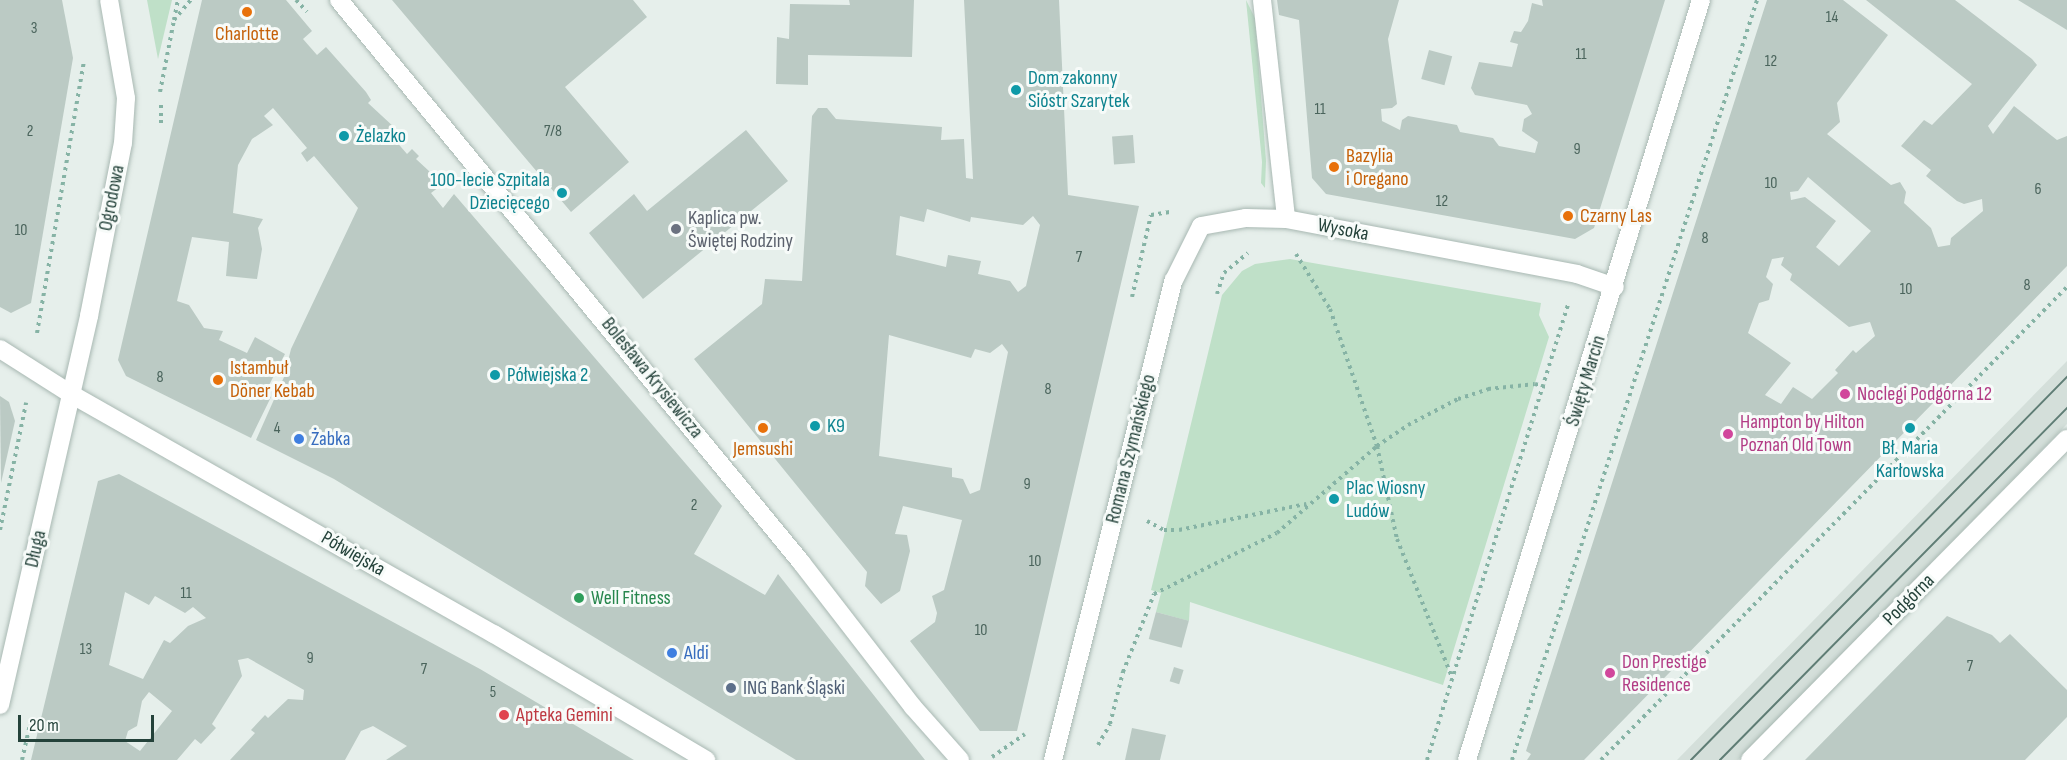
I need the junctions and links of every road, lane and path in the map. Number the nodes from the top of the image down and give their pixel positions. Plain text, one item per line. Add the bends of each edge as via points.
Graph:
1 (110, 0) edge
2 (178, 0) edge
3 (191, 0) edge
4 (339, 0) edge
5 (1262, 0) edge
6 (1701, 0) edge
7 (1757, 0) edge
8 (174, 20) junction
9 (84, 57) dead end
10 (160, 95) dead end
11 (1286, 219) junction
12 (1615, 287) junction
13 (2067, 287) edge
14 (1568, 305) dead end
15 (0, 349) edge
16 (31, 369) junction
17 (1544, 386) junction
18 (71, 394) junction
19 (1582, 394) junction
20 (2067, 439) edge
21 (1377, 446) junction
22 (1309, 504) junction
23 (1118, 505) junction
24 (0, 530) edge
25 (1452, 676) junction
26 (0, 705) edge
27 (1031, 730) dead end
28 (1098, 746) dead end
29 (706, 760) edge
30 (960, 760) edge
31 (988, 760) edge
32 (1053, 760) edge
33 (1427, 760) edge
34 (1467, 760) edge
35 (1512, 760) edge
36 (1601, 760) edge
37 (1750, 760) edge

1 - 18 street, Ogrodowa via 126,98 123,143
2 - 8 path
3 - 8 path
4 - 30 street, Bolesława Krysiewicza via 591,303 913,707
5 - 11 street
6 - 12 street, Święty Marcin
7 - 35 path
8 - 10 path
9 - 16 path
11 - 12 street, Wysoka via 1577,274
11 - 21 path via 1292,248 1330,309
11 - 23 street, Romana Szymańskiego via 1246,218 1201,225 1174,280
12 - 19 street, Święty Marcin
13 - 36 path
14 - 17 path
15 - 16 street, Półwiejska
16 - 18 street, Półwiejska
16 - 24 path
17 - 19 path
17 - 21 path via 1488,389 1458,399
17 - 25 path
18 - 26 street, Długa
18 - 29 street, Półwiejska
19 - 34 street, Święty Marcin
20 - 37 street, Podgórna
21 - 22 path
21 - 25 path via 1397,539
22 - 23 path via 1179,530 1164,530
22 - 28 path via 1277,533 1154,594 1123,672 1110,724
23 - 32 street, Romana Szymańskiego
25 - 33 path
27 - 31 path

